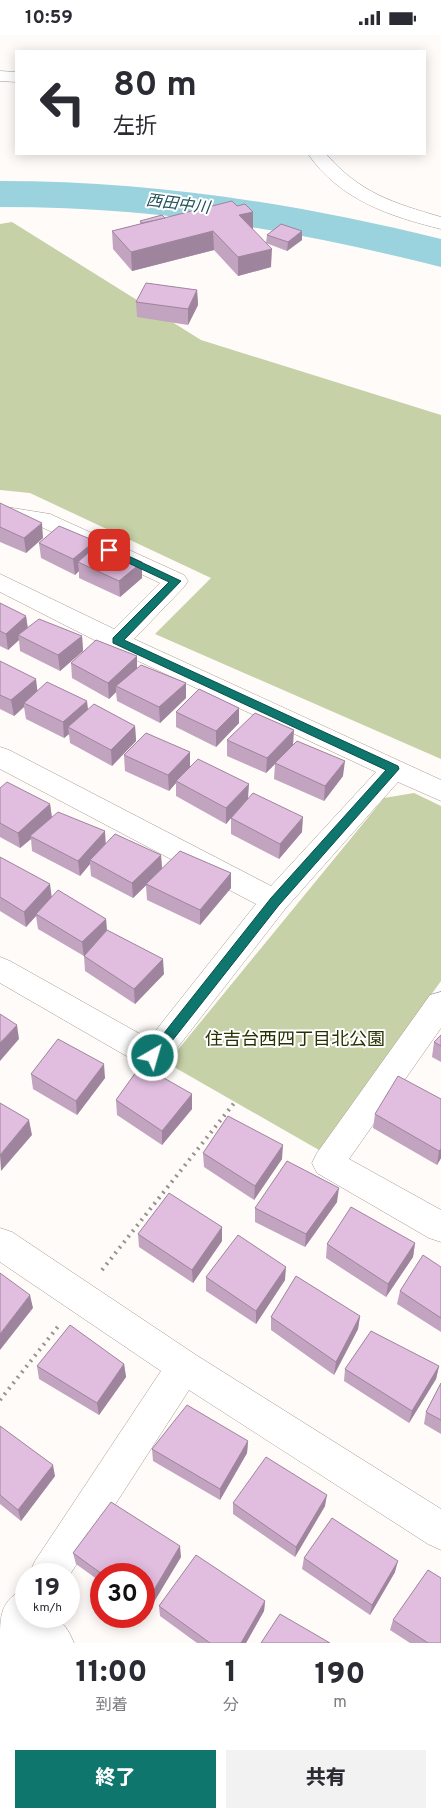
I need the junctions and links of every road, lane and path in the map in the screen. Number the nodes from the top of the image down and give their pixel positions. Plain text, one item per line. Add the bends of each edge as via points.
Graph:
1 (0, 76) edge
2 (15, 77) edge
3 (317, 155) edge
4 (441, 223) edge
5 (0, 513) edge
6 (0, 582) edge
7 (117, 641) junction
8 (0, 757) edge
9 (394, 769) junction
10 (441, 791) edge
11 (275, 901) junction
12 (0, 969) edge
13 (441, 1004) edge
14 (235, 1102) dead end
15 (441, 1227) edge
16 (0, 1243) edge
17 (81, 1297) junction
18 (184, 1367) junction
19 (0, 1400) edge
20 (441, 1531) edge
21 (55, 1563) edge
22 (26, 1628) edge
23 (55, 1643) edge

1 - 2 street
3 - 4 street via 362,197
5 - 7 street via 42,519 176,581
6 - 7 street
7 - 9 street
8 - 11 street
9 - 10 street
9 - 11 street
11 - 12 street via 153,1056
13 - 15 street via 328,1163
14 - 17 path
16 - 17 street
17 - 18 street
17 - 19 path
18 - 20 street
18 - 21 street
22 - 23 street

